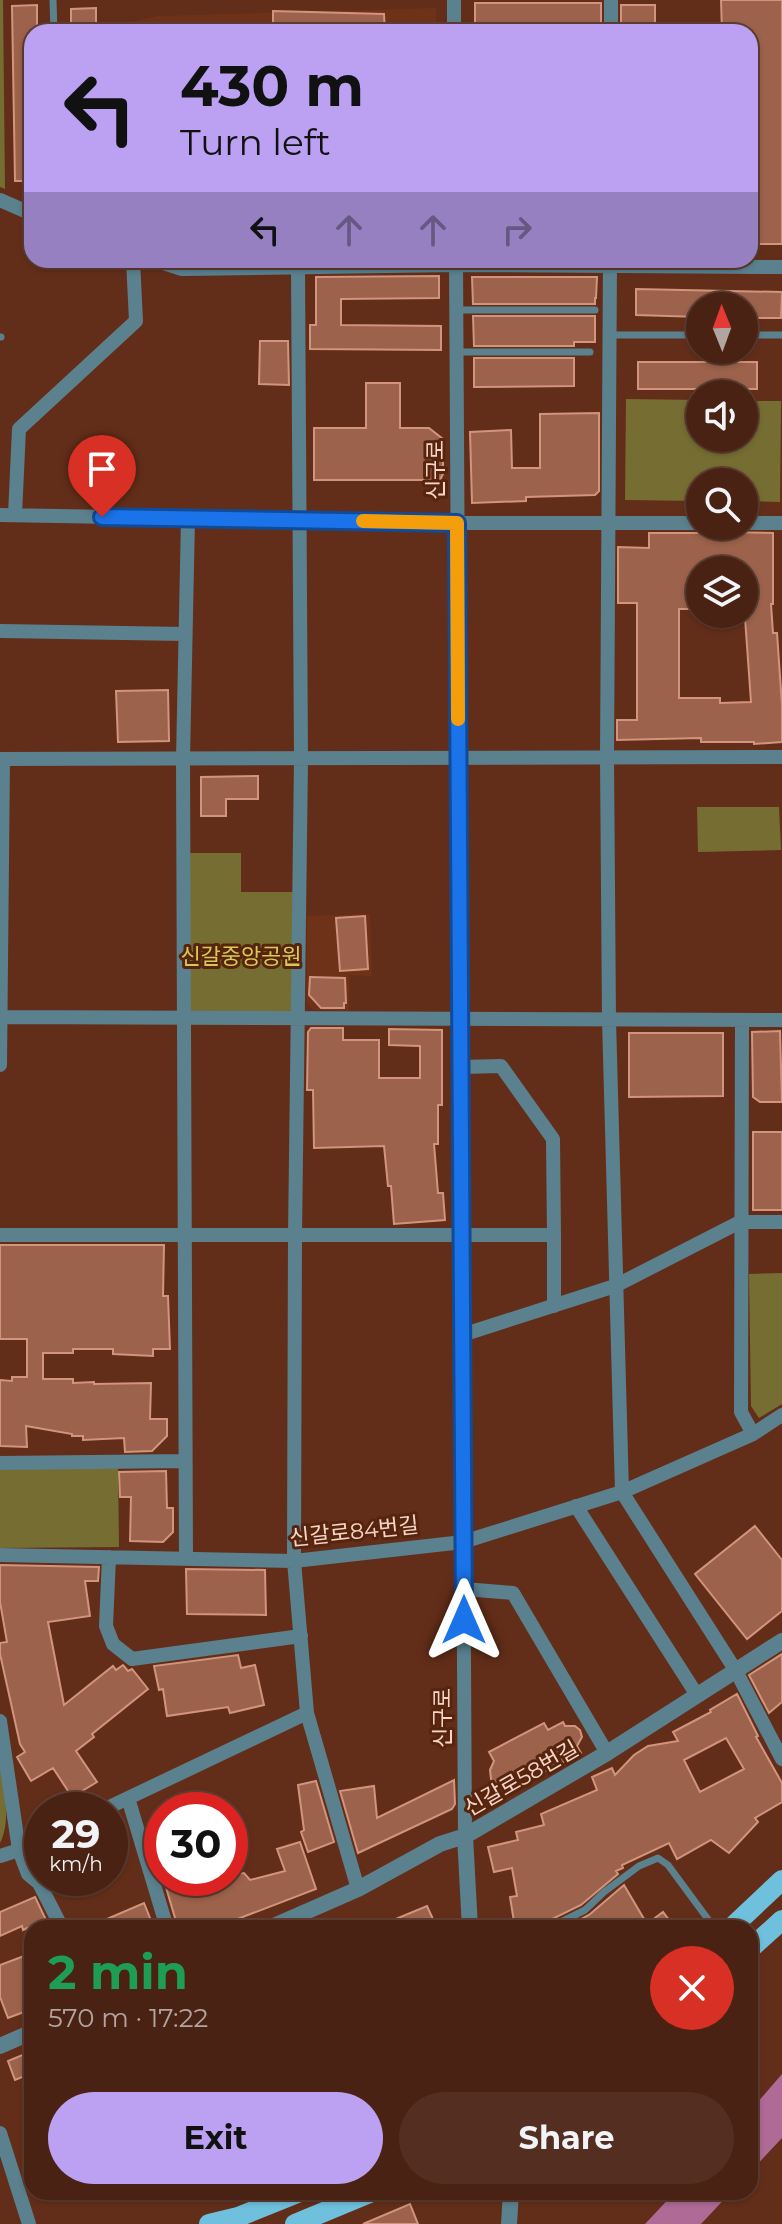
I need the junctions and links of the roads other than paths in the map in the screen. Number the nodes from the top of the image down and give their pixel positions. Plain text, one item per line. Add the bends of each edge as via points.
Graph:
1 (53, 0) edge
2 (454, 0) edge
3 (611, 0) edge
4 (54, 24) edge
5 (454, 24) edge
6 (611, 24) edge
7 (0, 200) edge
8 (24, 210) edge
9 (758, 266) edge
10 (782, 267) edge
11 (133, 268) edge
12 (179, 268) edge
13 (298, 268) joint
14 (456, 268) edge
15 (610, 268) edge
16 (456, 310) junction
17 (595, 310) dead end
18 (610, 335) junction
19 (686, 335) edge
20 (758, 335) edge
21 (782, 335) edge
22 (456, 352) junction
23 (590, 352) dead end
24 (8, 515) edge
25 (188, 518) junction
26 (299, 520) junction
27 (457, 523) junction
28 (608, 523) junction
29 (686, 523) edge
30 (758, 523) edge
31 (782, 523) edge
32 (0, 631) edge
33 (185, 634) junction
34 (782, 757) edge
35 (459, 758) junction
36 (607, 758) junction
37 (2, 759) edge
38 (183, 759) junction
39 (301, 759) junction
40 (0, 1017) edge
41 (182, 1019) junction
42 (299, 1019) junction
43 (460, 1019) junction
44 (609, 1020) junction
45 (742, 1020) junction
46 (782, 1020) edge
47 (0, 1065) edge
48 (461, 1067) junction
49 (740, 1222) junction
50 (782, 1222) edge
51 (461, 1234) junction
52 (0, 1235) edge
53 (184, 1235) junction
54 (295, 1235) junction
55 (554, 1235) junction
56 (615, 1286) junction
57 (554, 1306) junction
58 (462, 1335) junction
59 (782, 1415) edge
60 (753, 1434) junction
61 (185, 1461) junction
62 (0, 1463) edge
63 (622, 1492) junction
64 (576, 1506) junction
65 (463, 1542) junction
66 (0, 1555) edge
67 (109, 1557) junction
68 (186, 1559) junction
69 (294, 1561) junction
70 (464, 1589) junction
71 (301, 1636) junction
72 (782, 1641) edge
73 (736, 1671) junction
74 (697, 1695) junction
75 (307, 1713) junction
76 (0, 1721) edge
77 (607, 1753) junction
78 (782, 1759) edge
79 (128, 1798) joint
80 (465, 1836) junction
81 (24, 1848) edge
82 (19, 1850) junction
83 (0, 1856) edge
84 (782, 1880) edge
85 (358, 1889) junction
86 (58, 1920) edge
87 (165, 1920) edge
88 (287, 1920) edge
89 (470, 1920) edge
90 (565, 1920) edge
91 (709, 1920) edge
92 (738, 1920) edge
93 (782, 1920) edge
94 (758, 1942) edge
95 (24, 2036) edge
96 (0, 2046) edge
97 (0, 2133) edge
98 (280, 2200) edge
99 (353, 2200) edge
100 (510, 2200) edge
101 (29, 2224) edge
102 (209, 2224) edge
103 (295, 2224) edge
104 (509, 2224) edge

1 - 4 lane
2 - 5 street
3 - 6 street
7 - 8 street
9 - 10 street
11 - 24 street via 136,321 19,429
12 - 13 street
13 - 26 street
14 - 16 street, 신구로
15 - 18 street
16 - 17 lane
16 - 22 street, 신구로
18 - 19 lane
18 - 28 street
20 - 21 lane
22 - 23 lane
22 - 27 street, 신구로
24 - 25 street
25 - 26 street
25 - 33 street
26 - 27 street
26 - 39 street
27 - 28 street
27 - 35 street, 신구로
28 - 29 street
28 - 36 street
30 - 31 street
32 - 33 street
33 - 38 street
34 - 36 street
35 - 36 street
35 - 39 street
35 - 43 street, 신구로
36 - 44 street
37 - 38 street
37 - 40 street
38 - 39 street
38 - 41 street
39 - 42 street
40 - 41 street
40 - 47 street
41 - 42 street
41 - 53 street
42 - 43 street
42 - 54 street
43 - 44 street
43 - 48 street, 신구로
44 - 45 street
44 - 56 street
45 - 46 street
45 - 49 street
48 - 51 street, 신구로
48 - 55 street via 501,1066 553,1139
49 - 50 street
49 - 56 street
49 - 60 street via 741,1412
51 - 54 street
51 - 55 street
51 - 58 street, 신구로
52 - 53 street
53 - 54 street
53 - 61 street
54 - 69 street
55 - 57 street
56 - 57 street
56 - 63 street
57 - 58 street
58 - 65 street, 신구로
59 - 60 street, 신갈로84번길
60 - 63 street, 신갈로84번길
61 - 62 street
61 - 68 street
63 - 64 street, 신갈로84번길
63 - 73 street
64 - 65 street, 신갈로84번길
64 - 74 street
65 - 69 street, 신갈로84번길
65 - 70 street, 신구로
66 - 67 street, 신갈로84번길
67 - 68 street, 신갈로84번길
67 - 71 street via 106,1626 113,1644 132,1659
68 - 69 street, 신갈로84번길
69 - 71 street
70 - 77 street via 513,1593
70 - 80 street, 신구로
71 - 75 street
72 - 73 street, 신갈로58번길
73 - 74 street, 신갈로58번길
73 - 78 street
74 - 77 street, 신갈로58번길
75 - 79 street
75 - 85 street
76 - 82 street
77 - 80 street, 신갈로58번길
79 - 87 street
80 - 85 street, 신갈로58번길
80 - 89 street, 신구로
81 - 82 street
82 - 83 street
82 - 86 street
84 - 92 main road
85 - 88 street, 신갈로58번길
90 - 91 lane via 658,1858
93 - 94 main road
95 - 96 street
97 - 101 street
98 - 102 main road
99 - 103 main road
100 - 104 street

